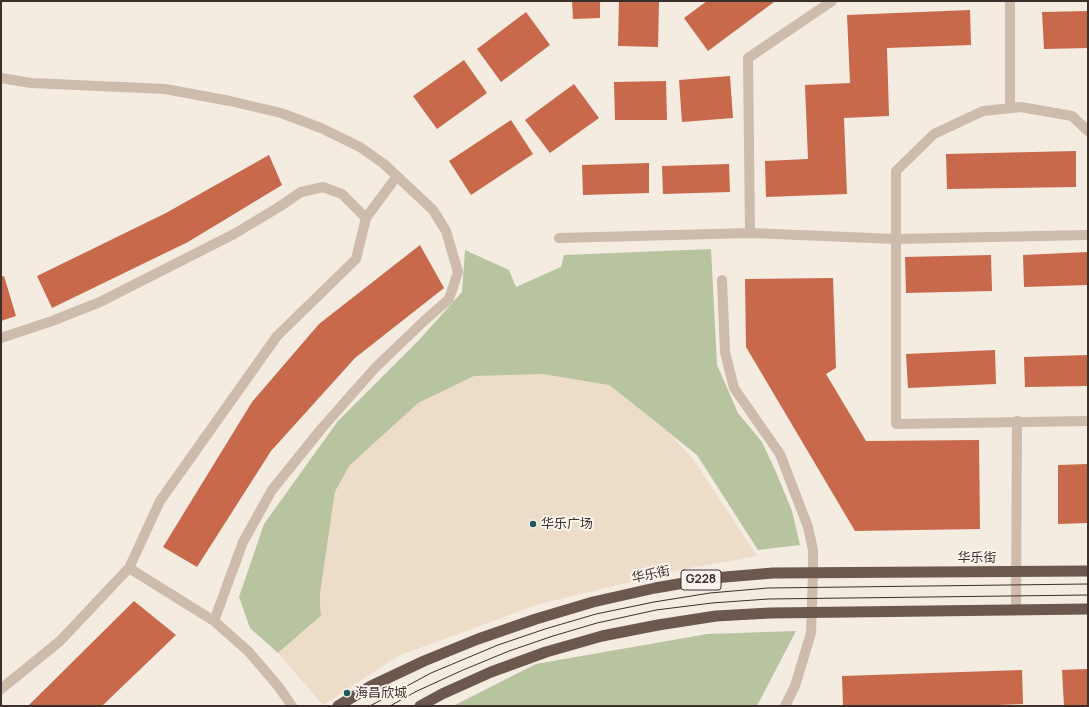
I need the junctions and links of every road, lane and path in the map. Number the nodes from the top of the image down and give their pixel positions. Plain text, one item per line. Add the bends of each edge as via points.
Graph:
1 (832, 1) edge
2 (1010, 1) edge
3 (1, 78) edge
4 (1010, 108) junction
5 (1088, 131) edge
6 (397, 176) junction
7 (366, 218) junction
8 (750, 233) junction
9 (1088, 235) edge
10 (559, 238) dead end
11 (896, 239) junction
12 (722, 280) dead end
13 (1, 338) edge
14 (1017, 421) junction
15 (1088, 421) edge
16 (129, 568) junction
17 (1088, 571) edge
18 (1016, 572) junction
19 (813, 573) junction
20 (1088, 609) edge
21 (1016, 610) junction
22 (812, 612) junction
23 (214, 621) junction
24 (1, 689) edge
25 (292, 706) edge
26 (338, 706) edge
27 (420, 706) edge
28 (786, 706) edge

1 - 8 street via 748,58
2 - 4 street
3 - 6 street via 31,83 165,89 230,100 280,113 321,128 360,147
4 - 5 street via 1021,107 1072,116
4 - 11 street via 983,110 934,134 896,171
6 - 7 street
6 - 23 street via 433,210 446,231 458,272 449,300 375,368 272,490 243,542
7 - 13 street via 342,194 323,187 301,192 234,234 106,299 52,322
7 - 16 street via 356,259 277,336 160,501
8 - 10 street
8 - 11 street
9 - 11 street
11 - 14 street via 896,424
12 - 19 street via 725,352 734,388 780,454 808,527 813,550
14 - 15 street
14 - 18 street
16 - 23 street
16 - 24 street via 60,641
17 - 18 highway, 华乐街 / G228
18 - 19 highway, 华乐街 / G228
18 - 21 street
19 - 22 street
19 - 26 highway, 华乐街 / G228 via 772,573 713,578 593,602 478,639 424,661 371,686
20 - 21 highway
21 - 22 highway
22 - 27 highway via 716,616 602,636 546,652 491,672
22 - 28 street via 811,634
23 - 25 street via 249,652

